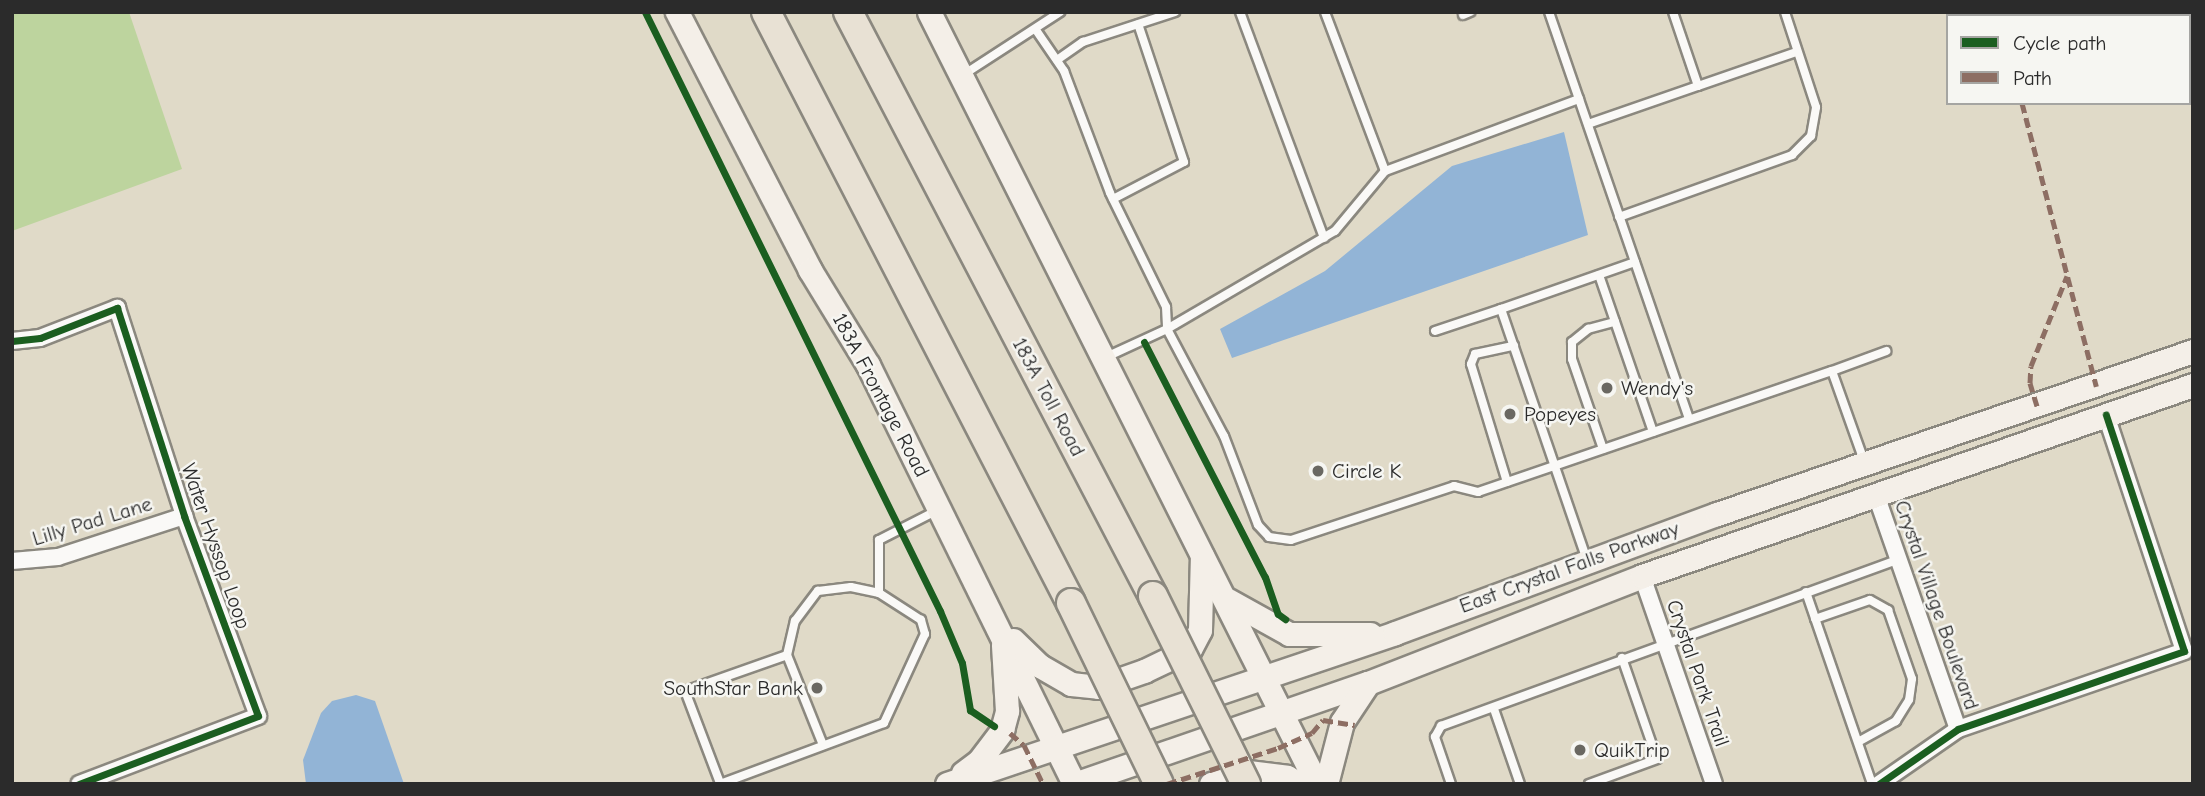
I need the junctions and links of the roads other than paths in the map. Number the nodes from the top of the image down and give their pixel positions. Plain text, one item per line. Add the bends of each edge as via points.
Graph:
1 (677, 12) edge
2 (766, 12) edge
3 (848, 12) edge
4 (929, 12) edge
5 (1060, 12) edge
6 (1175, 12) edge
7 (1240, 12) edge
8 (1325, 12) edge
9 (1549, 12) edge
10 (1672, 12) edge
11 (1785, 12) edge
12 (1138, 24) junction
13 (1036, 30) junction
14 (1796, 52) junction
15 (1057, 60) junction
16 (961, 77) junction
17 (1698, 86) junction
18 (1579, 99) junction
19 (1588, 124) junction
20 (1385, 171) junction
21 (1113, 199) junction
22 (1619, 217) junction
23 (1324, 238) junction
24 (1635, 261) junction
25 (1599, 275) junction
26 (1501, 309) junction
27 (1615, 321) junction
28 (1167, 329) junction
29 (1436, 331) dead end
30 (12, 341) edge
31 (1514, 346) junction
32 (1886, 351) dead end
33 (2193, 351) edge
34 (1103, 359) junction
35 (1832, 371) junction
36 (2193, 385) edge
37 (2096, 386) junction
38 (2106, 415) junction
39 (1689, 419) junction
40 (1653, 432) junction
41 (1602, 449) junction
42 (1865, 464) junction
43 (1555, 466) junction
44 (1507, 482) junction
45 (1876, 495) junction
46 (941, 508) junction
47 (184, 516) junction
48 (1202, 551) junction
49 (1900, 558) junction
50 (1587, 560) junction
51 (12, 561) edge
52 (1642, 576) junction
53 (1806, 592) junction
54 (880, 593) junction
55 (1228, 600) junction
56 (1815, 619) junction
57 (1001, 628) junction
58 (1395, 633) junction
59 (1665, 641) junction
60 (787, 655) junction
61 (1622, 658) junction
62 (1265, 677) junction
63 (1368, 683) junction
64 (1494, 709) junction
65 (1283, 713) junction
66 (1958, 729) junction
67 (1858, 742) junction
68 (823, 745) junction
69 (1056, 745) junction
70 (720, 783) edge
71 (949, 783) edge
72 (79, 784) edge
73 (1074, 784) edge
74 (1159, 784) edge
75 (1211, 784) edge
76 (1246, 784) edge
77 (1299, 784) edge
78 (1317, 784) edge
79 (1326, 784) edge
80 (1451, 784) edge
81 (1520, 784) edge
82 (1589, 784) edge
83 (1714, 784) edge
84 (1872, 784) edge
85 (1879, 784) edge

1 - 46 main road, 183A Frontage Road
2 - 74 highway, bridge via 1071,603
3 - 76 highway, 183A Toll Road, bridge
4 - 16 main road
5 - 13 lane
6 - 12 lane
7 - 23 lane
8 - 20 lane
9 - 18 lane
10 - 17 lane
11 - 14 lane
12 - 15 lane via 1083,41
12 - 21 lane via 1184,162
13 - 15 lane
13 - 16 lane
14 - 17 lane
14 - 22 lane via 1816,107 1811,136 1792,155
15 - 21 lane
16 - 34 main road
17 - 19 lane
18 - 19 lane
18 - 20 lane
19 - 22 lane
20 - 23 lane
21 - 28 lane via 1166,307
22 - 24 lane
23 - 28 lane
24 - 25 lane
24 - 39 lane
25 - 26 lane
25 - 27 lane
26 - 29 lane
26 - 31 lane
27 - 40 lane
27 - 41 lane via 1588,329 1572,342 1572,359
28 - 34 lane
28 - 44 lane via 1224,436 1258,525 1269,537 1291,540 1454,486 1478,492
30 - 47 street, Water Hyssop Loop via 40,338 117,309
31 - 43 lane
31 - 44 lane via 1475,354 1471,364
32 - 35 lane
33 - 37 main road, East Crystal Falls Parkway
34 - 48 main road
35 - 39 lane
35 - 42 lane
36 - 38 main road, East Crystal Falls Parkway
37 - 38 main road
37 - 42 main road, East Crystal Falls Parkway
38 - 45 main road, East Crystal Falls Parkway
38 - 66 street via 2184,651
39 - 40 lane
40 - 41 lane
41 - 43 lane
42 - 45 main road
42 - 50 main road, East Crystal Falls Parkway
43 - 44 lane
43 - 50 lane
45 - 49 street, Crystal Village Boulevard
45 - 52 main road, East Crystal Falls Parkway
46 - 54 lane via 880,540
46 - 57 main road, 183A Frontage Road
47 - 51 street, Lilly Pad Lane via 58,557
47 - 72 street, Water Hyssop Loop via 258,716
48 - 55 main road
48 - 57 main road via 1200,630 1190,649 1144,671 1098,687 1072,684 1040,666
49 - 53 lane
49 - 66 street, Crystal Village Boulevard
50 - 58 main road, East Crystal Falls Parkway
52 - 59 street, Crystal Park Trail
52 - 63 main road, East Crystal Falls Parkway
53 - 56 lane
53 - 59 lane
54 - 60 lane via 851,587 818,591 795,621
54 - 68 lane via 921,620 925,634 884,723
55 - 58 main road via 1289,634
55 - 62 main road
56 - 67 lane
56 - 67 lane via 1870,600 1888,610 1908,668 1909,700 1896,721
57 - 69 main road, 183A Frontage Road
57 - 71 main road via 1007,701 1002,730 979,761
58 - 62 main road, East Crystal Falls Parkway
59 - 61 lane
59 - 83 street, Crystal Park Trail
60 - 68 lane
60 - 70 lane via 685,691
61 - 64 lane
61 - 82 lane via 1657,759
62 - 65 main road
62 - 69 main road, East Crystal Falls Parkway
63 - 65 main road, East Crystal Falls Parkway
63 - 79 main road via 1342,722
64 - 80 lane via 1441,726 1435,737
64 - 81 lane
65 - 73 main road, East Crystal Falls Parkway
65 - 78 main road
66 - 85 street
67 - 84 lane
68 - 70 lane
69 - 71 main road, East Crystal Falls Parkway
69 - 73 main road, 183A Frontage Road
75 - 77 main road via 1248,772 1287,777

